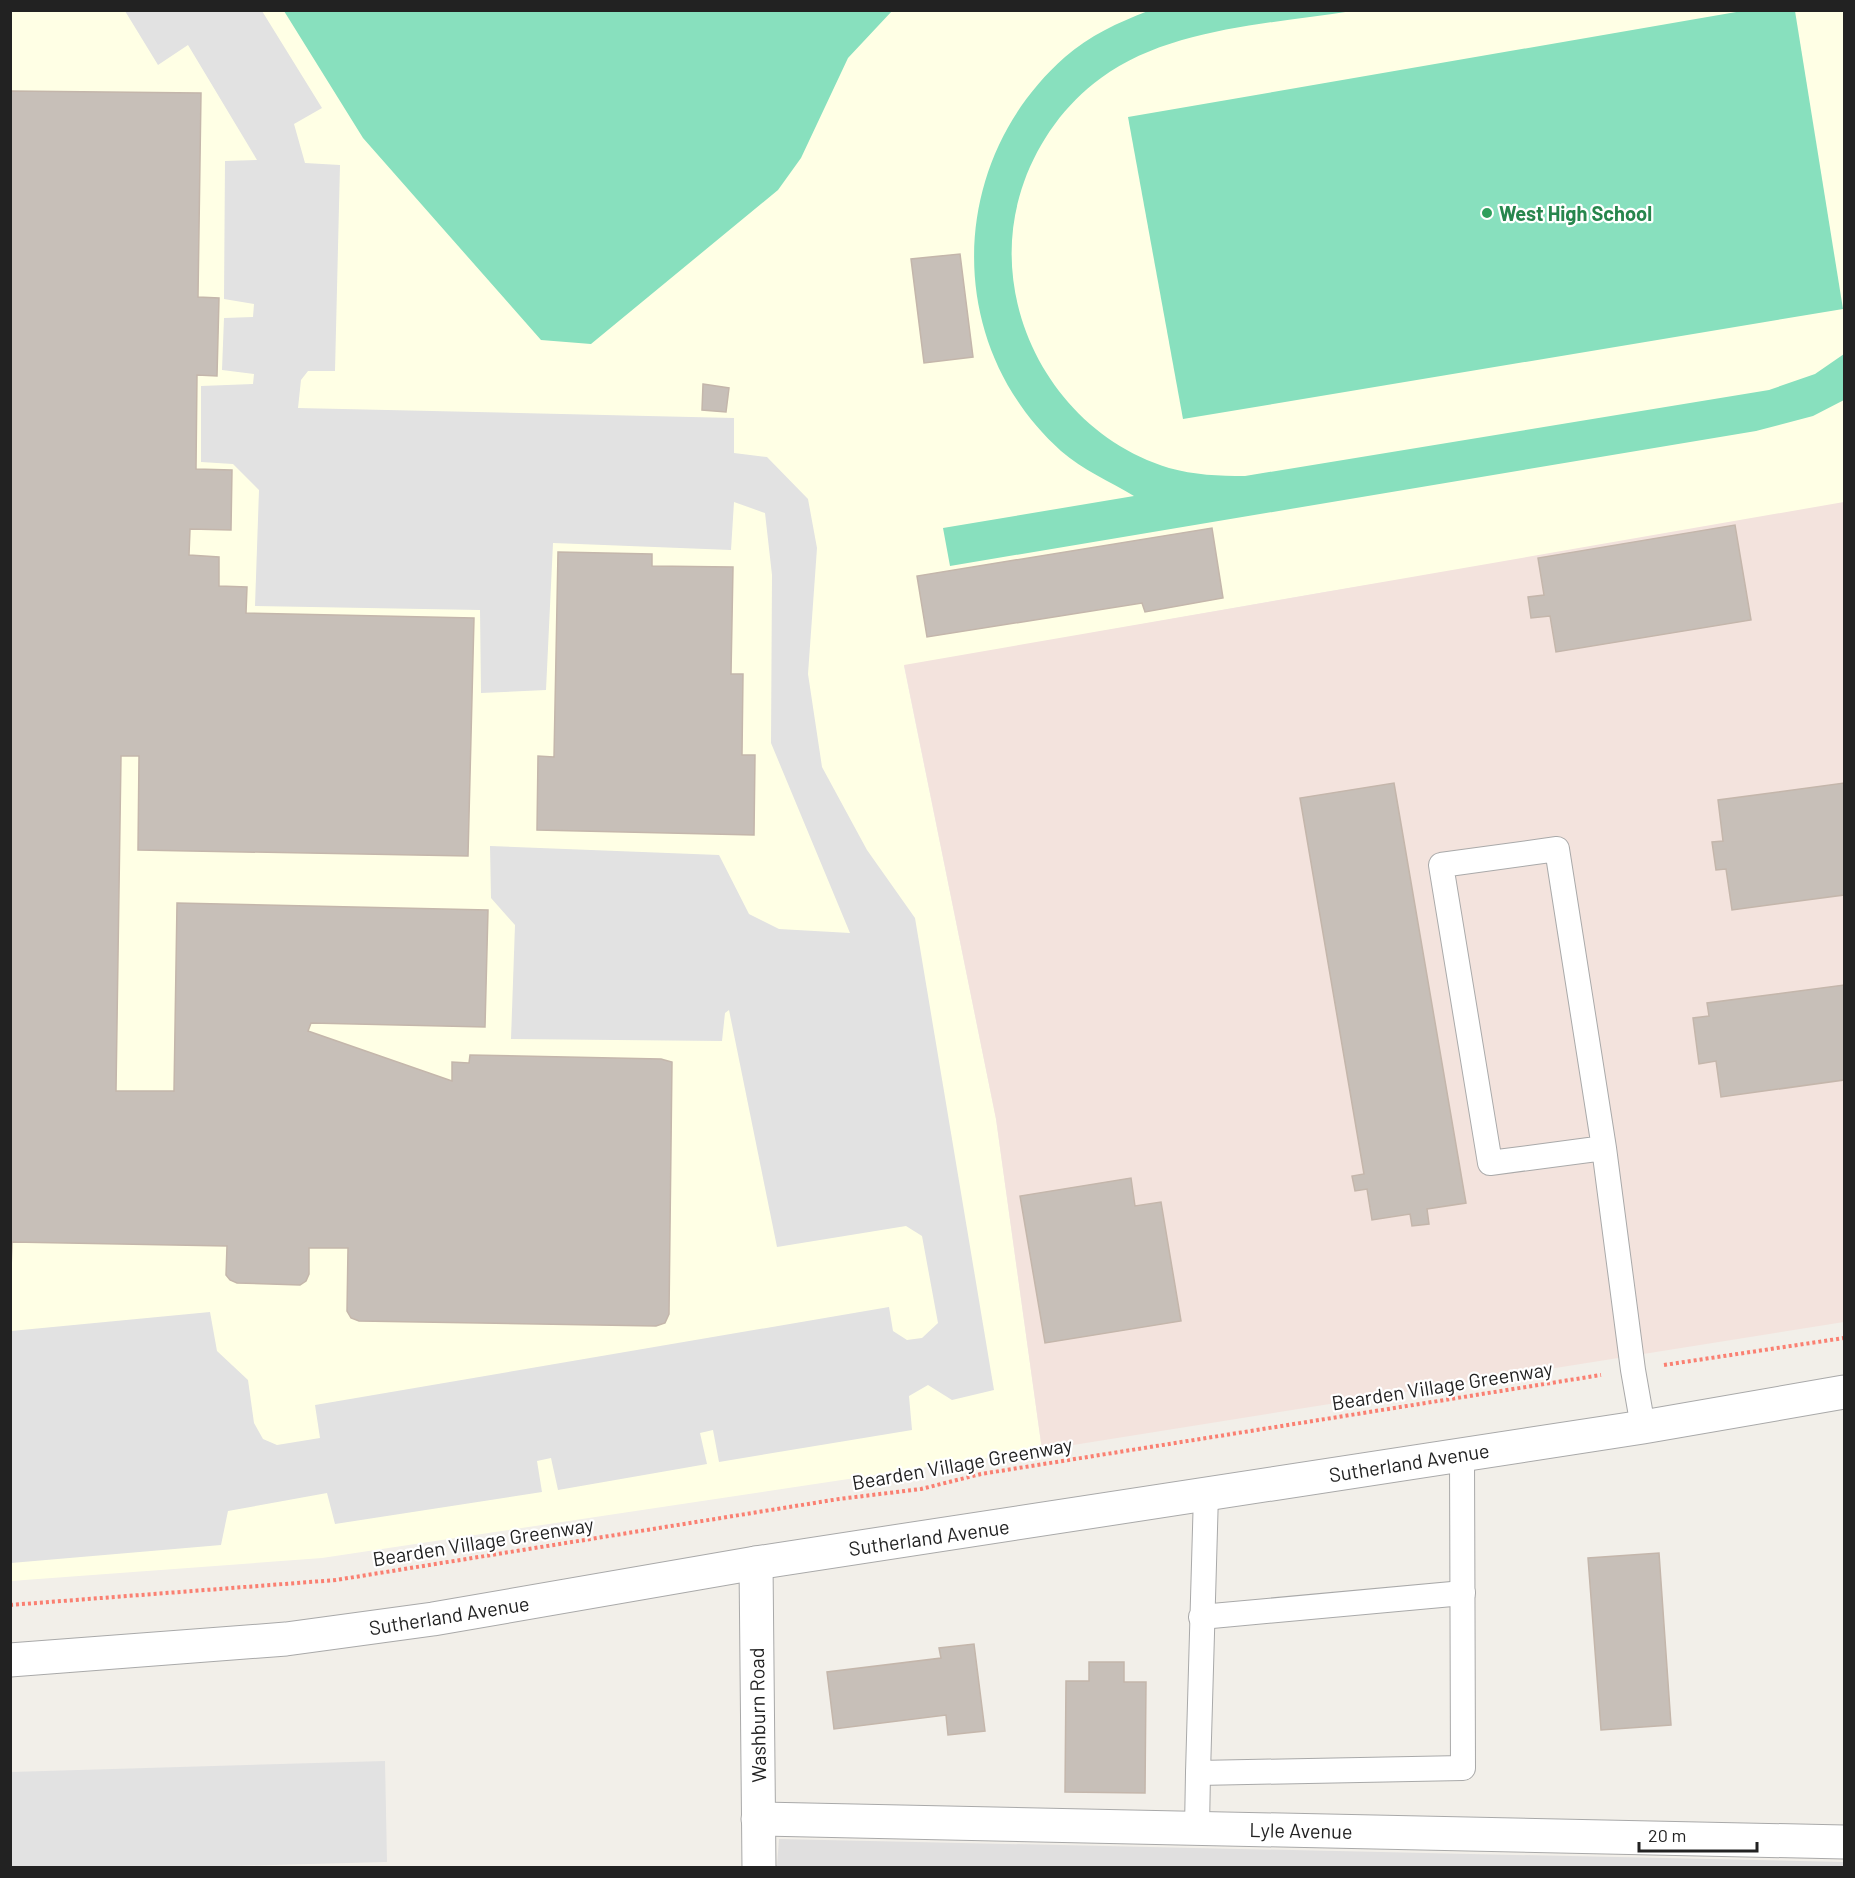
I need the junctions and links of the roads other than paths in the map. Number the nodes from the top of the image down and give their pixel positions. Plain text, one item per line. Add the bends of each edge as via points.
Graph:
1 (1604, 1148) junction
2 (1845, 1392) edge
3 (1643, 1427) junction
4 (1462, 1454) junction
5 (1206, 1494) junction
6 (756, 1563) junction
7 (1463, 1593) junction
8 (1201, 1617) junction
9 (10, 1660) edge
10 (1198, 1773) junction
11 (759, 1820) junction
12 (1197, 1828) junction
13 (1845, 1842) edge
14 (759, 1868) edge

1 - 1 lane via 1557,849 1441,865 1490,1163
1 - 3 lane
2 - 3 street, Sutherland Avenue
3 - 4 street, Sutherland Avenue
4 - 5 street, Sutherland Avenue
4 - 7 lane
5 - 6 street, Sutherland Avenue
5 - 8 lane
6 - 9 street, Sutherland Avenue via 433,1619 286,1639
6 - 11 street, Washburn Road
7 - 8 lane
7 - 10 lane via 1463,1768
8 - 10 lane
10 - 12 lane
11 - 12 street, Lyle Avenue
11 - 14 street, Washburn Road
12 - 13 street, Lyle Avenue

